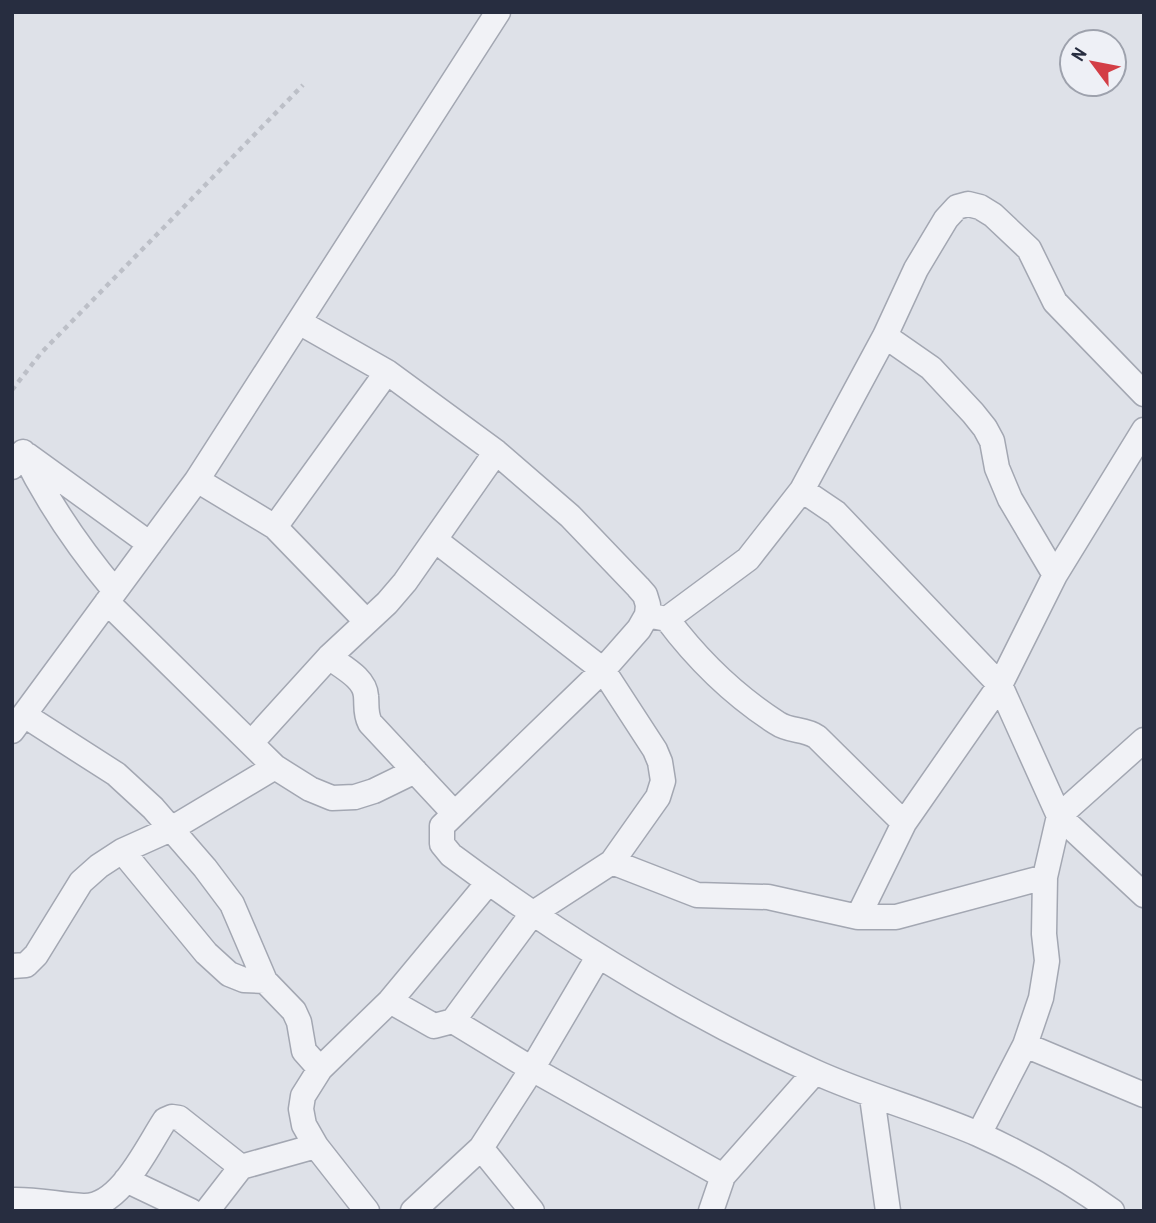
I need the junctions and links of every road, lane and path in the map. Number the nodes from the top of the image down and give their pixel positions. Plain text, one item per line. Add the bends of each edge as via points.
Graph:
1 (498, 12) edge
2 (303, 85) dead end
3 (299, 321) junction
4 (886, 336) junction
5 (387, 372) junction
6 (12, 390) edge
7 (1144, 394) edge
8 (1144, 430) edge
9 (496, 452) junction
10 (16, 454) edge
11 (197, 480) junction
12 (802, 490) junction
13 (275, 527) junction
14 (435, 540) junction
15 (150, 544) junction
16 (1055, 575) junction
17 (111, 596) junction
18 (657, 617) junction
19 (366, 621) junction
20 (329, 657) junction
21 (603, 670) junction
22 (1000, 685) junction
23 (18, 723) edge
24 (1144, 740) edge
25 (251, 743) junction
26 (275, 767) junction
27 (415, 771) junction
28 (454, 813) junction
29 (1059, 816) junction
30 (904, 823) junction
31 (171, 829) junction
32 (122, 851) junction
33 (612, 862) junction
34 (1045, 877) junction
35 (488, 883) junction
36 (1144, 895) edge
37 (532, 914) junction
38 (858, 917) junction
39 (598, 957) junction
40 (12, 966) edge
41 (265, 981) junction
42 (390, 1001) junction
43 (453, 1021) junction
44 (1026, 1045) junction
45 (320, 1069) junction
46 (532, 1069) junction
47 (816, 1072) junction
48 (1144, 1094) edge
49 (872, 1097) junction
50 (979, 1135) junction
51 (316, 1146) junction
52 (481, 1149) junction
53 (241, 1167) junction
54 (723, 1176) junction
55 (126, 1180) junction
56 (12, 1200) edge
57 (191, 1211) edge
58 (207, 1211) edge
59 (367, 1211) edge
60 (413, 1211) edge
61 (532, 1211) edge
62 (710, 1211) edge
63 (888, 1211) edge
64 (1112, 1211) edge

1 - 3 street
2 - 6 path via 41,353
3 - 5 street
3 - 11 street
4 - 7 street via 916,269 946,219 957,207 968,204 993,215 1029,249 1055,302
4 - 12 street
4 - 16 street via 931,368 985,428 1010,499
5 - 9 street
5 - 13 street
8 - 16 street
9 - 14 street
9 - 18 street via 570,516 645,595
10 - 15 street
10 - 17 street
11 - 13 street
11 - 15 street
12 - 18 street via 748,559
12 - 22 street via 836,513
13 - 19 street
14 - 19 street via 405,582
14 - 21 street
15 - 17 street
16 - 22 street
17 - 23 street
17 - 25 street
18 - 21 street via 639,629
18 - 30 street via 740,696 779,725 817,737
19 - 20 street
20 - 25 street
20 - 27 street via 360,680 370,723
21 - 28 street
21 - 33 street via 654,750 663,781 658,797
22 - 29 street
22 - 30 street
23 - 31 street via 116,774
24 - 29 street
25 - 26 street
26 - 27 street via 332,798 374,791
26 - 31 street
27 - 28 street
28 - 35 street via 442,826 442,844
29 - 34 street
29 - 36 street
30 - 38 street
31 - 32 street
31 - 41 street via 232,904
32 - 40 street via 81,882 36,955 26,965
32 - 41 street via 206,953 229,974
33 - 37 street
33 - 38 street via 698,895 768,897
34 - 38 street via 896,917
34 - 44 street via 1047,961
35 - 37 street
35 - 42 street
37 - 39 street
37 - 43 street
39 - 46 street
39 - 47 street via 741,1037
41 - 45 street via 294,1011 304,1051
42 - 43 street via 434,1026
42 - 45 street
43 - 46 street
44 - 48 street
44 - 50 street
45 - 51 street via 303,1096 301,1109
46 - 52 street
46 - 54 street
47 - 49 street
47 - 54 street
49 - 50 street
49 - 63 street
50 - 64 street via 1076,1185
51 - 53 street
51 - 59 street
52 - 60 street
52 - 61 street
53 - 55 street via 172,1117 165,1120
53 - 58 street
54 - 62 street
55 - 56 street via 110,1198 85,1207
55 - 57 street

